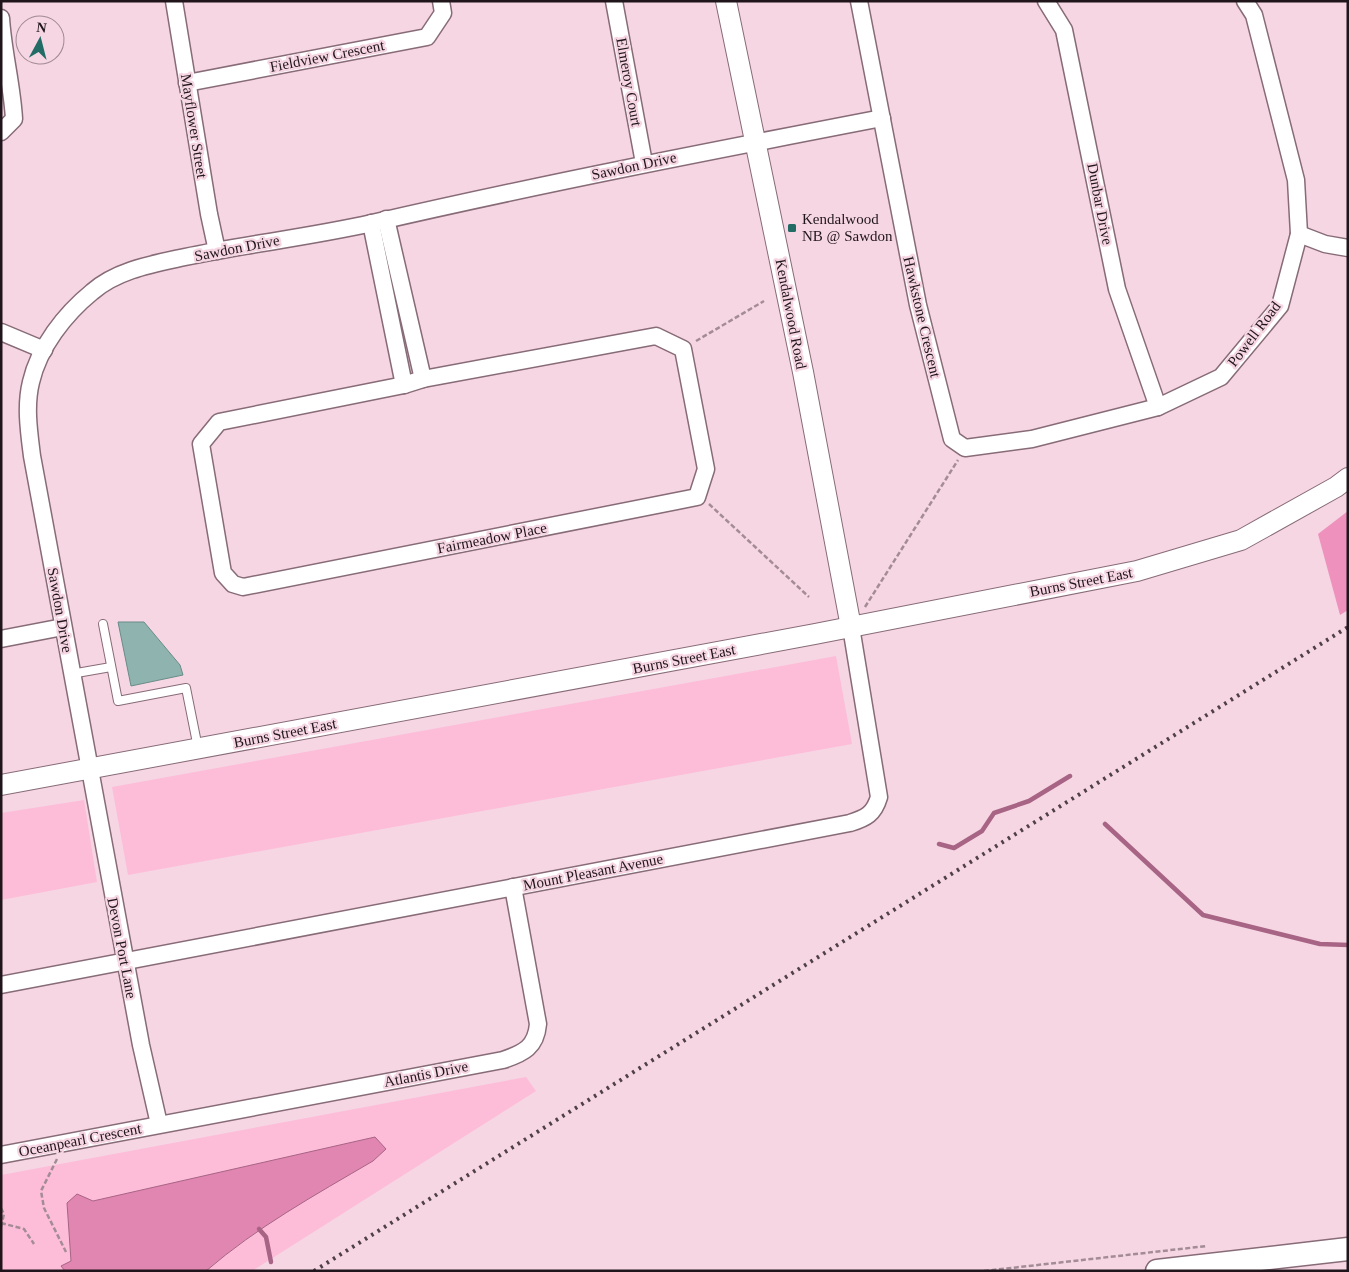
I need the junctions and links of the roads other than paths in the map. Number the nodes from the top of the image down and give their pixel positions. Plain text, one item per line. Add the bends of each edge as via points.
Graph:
1 (174, 1) edge
2 (441, 1) edge
3 (614, 1) edge
4 (726, 1) edge
5 (859, 1) edge
6 (1046, 1) edge
7 (1246, 1) edge
8 (1, 18) edge
9 (187, 83) junction
10 (882, 118) junction
11 (1, 132) edge
12 (756, 142) junction
13 (644, 163) junction
14 (378, 221) junction
15 (1299, 234) junction
16 (1348, 248) edge
17 (217, 250) junction
18 (1, 332) edge
19 (44, 350) junction
20 (423, 379) junction
21 (404, 385) junction
22 (1158, 407) junction
23 (965, 448) joint
24 (1348, 478) edge
25 (102, 624) dead end
26 (62, 627) junction
27 (851, 627) junction
28 (1, 639) edge
29 (111, 666) junction
30 (71, 674) junction
31 (198, 750) junction
32 (89, 770) junction
33 (1, 786) edge
34 (513, 887) junction
35 (125, 961) junction
36 (1, 985) edge
37 (159, 1124) junction
38 (1, 1155) edge
39 (1348, 1249) edge
40 (1158, 1271) edge

1 - 9 street, Mayflower Street
2 - 9 street, Fieldview Crescent via 443,13 427,37
3 - 13 street, Elmeroy Court
4 - 12 street, Kendalwood Road
5 - 10 street, Hawkstone Crescent
6 - 22 street, Dunbar Drive via 1064,30 1117,288
7 - 15 street, Powell Road via 1254,14 1296,180
8 - 11 street via 14,118
9 - 17 street, Mayflower Street
10 - 12 street, Sawdon Drive
10 - 23 street, Hawkstone Crescent via 918,305 952,439
12 - 13 street, Sawdon Drive
12 - 27 street, Kendalwood Road
13 - 14 street, Sawdon Drive
14 - 17 street, Sawdon Drive
14 - 20 street
14 - 21 street
15 - 16 street
15 - 22 street, Powell Road via 1280,306 1221,377
17 - 19 street, Sawdon Drive via 134,268 93,290 59,325
18 - 19 street
19 - 26 street, Sawdon Drive via 30,382 28,417
20 - 21 street, Fairmeadow Place
20 - 21 street, Fairmeadow Place via 656,336 683,349 706,469 697,497 243,588 233,584 223,573 202,444 219,422
22 - 23 street, Powell Road via 1032,439
24 - 27 street, Burns Street East via 1242,540 1137,571
25 - 29 lane
26 - 28 street
26 - 30 street, Sawdon Drive
27 - 31 street, Burns Street East
27 - 34 street, Mount Pleasant Avenue via 879,788 877,804 870,814 850,823
29 - 30 lane
29 - 31 lane via 118,701 186,688
30 - 32 street, Sawdon Drive
31 - 32 street, Burns Street East
32 - 33 street, Burns Street East
32 - 35 street, Devon Port Lane
34 - 35 street, Mount Pleasant Avenue
34 - 37 street, Atlantis Drive via 538,1024 534,1042 526,1050 503,1060
35 - 36 street
35 - 37 street, Devon Port Lane
37 - 38 street, Oceanpearl Crescent
39 - 40 main road

